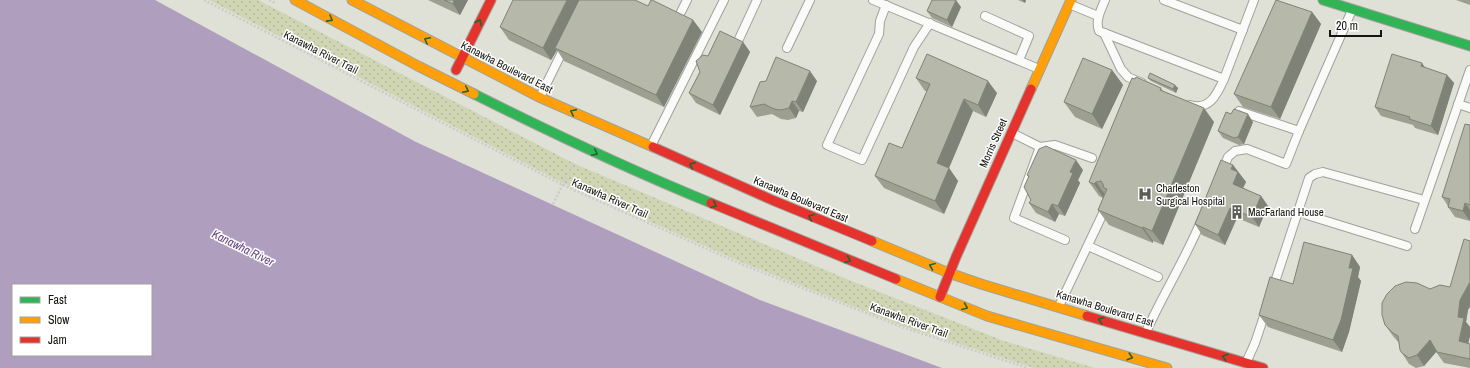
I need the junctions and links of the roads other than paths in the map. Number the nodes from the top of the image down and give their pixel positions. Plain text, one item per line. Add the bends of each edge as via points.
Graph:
1 (295, 0) edge
2 (352, 0) edge
3 (491, 0) edge
4 (687, 0) edge
5 (724, 0) edge
6 (757, 0) edge
7 (810, 0) edge
8 (874, 0) edge
9 (1106, 0) edge
10 (1164, 0) edge
11 (1254, 0) edge
12 (1323, 0) edge
13 (1356, 0) edge
14 (1070, 2) edge
15 (886, 5) junction
16 (1352, 9) junction
17 (681, 12) edge
18 (985, 16) dead end
19 (1098, 16) junction
20 (930, 24) junction
21 (1243, 30) junction
22 (1104, 33) junction
23 (739, 39) edge
24 (568, 41) edge
25 (1470, 46) edge
26 (787, 48) dead end
27 (462, 58) junction
28 (1019, 60) junction
29 (1040, 69) junction
30 (1470, 70) edge
31 (1224, 79) junction
32 (450, 82) junction
33 (1150, 87) edge
34 (540, 98) junction
35 (1185, 103) edge
36 (1458, 104) junction
37 (1470, 108) edge
38 (1239, 111) edge
39 (1299, 131) junction
40 (1011, 132) junction
41 (650, 147) junction
42 (1040, 147) junction
43 (1092, 158) dead end
44 (1220, 177) edge
45 (1424, 200) junction
46 (1109, 201) edge
47 (1206, 212) edge
48 (1307, 215) dead end
49 (1415, 229) dead end
50 (1065, 240) dead end
51 (1088, 246) junction
52 (1407, 246) dead end
53 (949, 273) junction
54 (1158, 277) dead end
55 (940, 297) junction
56 (1059, 307) junction
57 (1145, 333) junction
58 (1246, 363) junction
59 (1167, 368) edge
60 (1263, 368) edge

1 -> 32 main road
27 -> 2 main road, Kanawha Boulevard East
27 -> 3 main road
4 - 17 lane
5 - 41 lane
6 - 23 lane
7 - 26 lane
8 - 15 lane
9 - 19 lane
10 - 21 lane
11 - 21 lane
12 - 16 main road
13 - 16 lane
14 - 19 lane
14 - 29 main road, Morris Street
15 - 20 lane
15 - 20 lane via 880,21 879,34 827,145 862,160 914,47
16 - 25 main road
16 - 39 lane
18 - 28 lane via 1029,36
19 - 22 lane via 1099,30
20 - 28 lane
21 - 31 lane
22 - 31 lane
22 - 33 lane via 1121,69 1128,77
24 - 34 lane
27 - 32 main road
27 - 34 main road, Kanawha Boulevard East
28 - 29 lane
29 - 40 main road, Morris Street
30 - 36 lane
31 - 35 lane via 1215,98 1210,102 1202,106
32 -> 55 main road via 647,177
41 -> 34 main road, Kanawha Boulevard East
36 - 37 lane
36 - 45 lane
38 - 39 lane
39 - 44 lane via 1286,164 1247,149 1235,151 1228,157
40 - 42 lane
40 - 53 main road, Morris Street
53 -> 41 main road, Kanawha Boulevard East
42 - 43 lane via 1055,145
42 - 50 lane via 1014,218
45 - 49 lane
45 - 58 lane via 1323,172 1309,178 1255,343
46 - 51 lane
47 - 57 lane
48 - 52 lane
51 - 54 lane
51 - 56 lane
53 - 55 main road, Morris Street
53 - 56 main road, Kanawha Boulevard East
55 -> 59 main road via 987,316
57 -> 56 main road, Kanawha Boulevard East
58 -> 57 main road, Kanawha Boulevard East
58 - 60 main road, Kanawha Boulevard East

